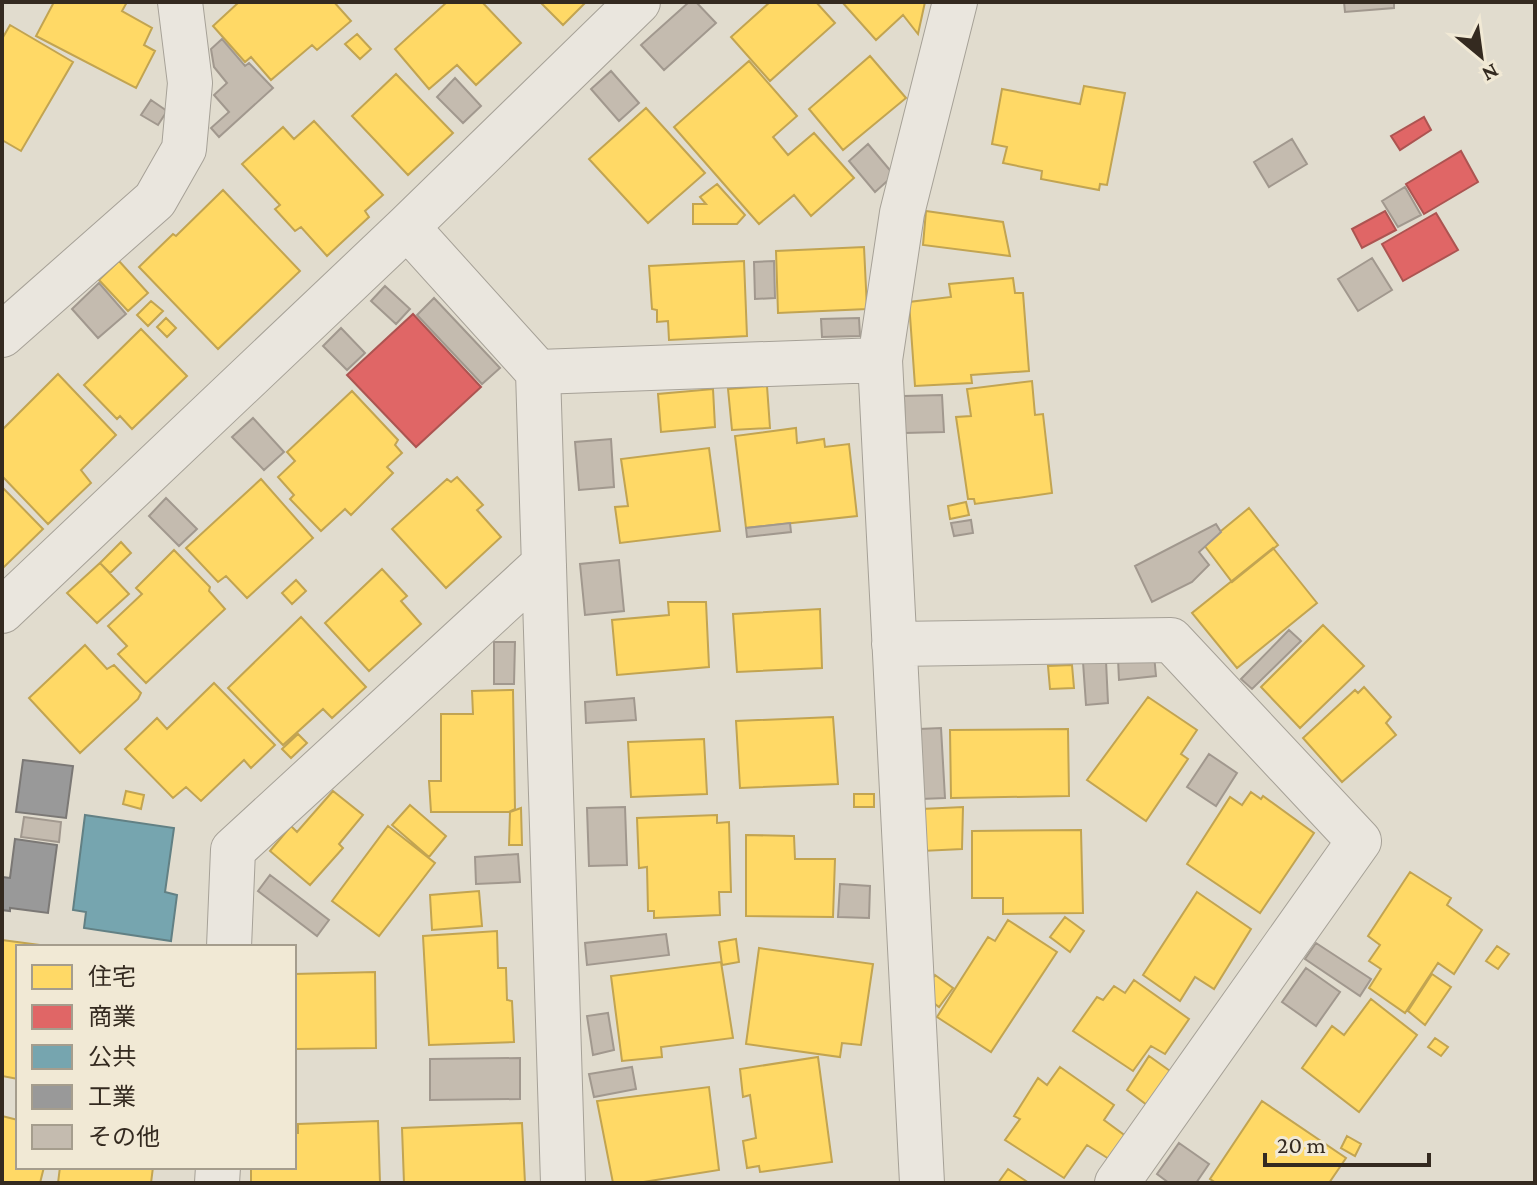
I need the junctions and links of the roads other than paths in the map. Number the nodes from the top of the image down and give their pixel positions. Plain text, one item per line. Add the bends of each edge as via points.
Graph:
1 (180, 2) edge
2 (638, 2) edge
3 (955, 2) edge
4 (407, 227) junction
5 (2, 335) edge
6 (880, 360) junction
7 (538, 372) junction
8 (544, 564) junction
9 (2, 611) edge
10 (894, 644) junction
11 (229, 945) edge
12 (563, 1183) edge
13 (922, 1183) edge
14 (1117, 1183) edge

1 - 5 street via 190,83 184,149 155,200
2 - 4 street
3 - 6 street via 902,213
4 - 7 street
4 - 9 street
6 - 7 street
6 - 10 street
7 - 8 street
8 - 11 street via 233,850
8 - 12 street
10 - 13 street
10 - 14 street via 1171,640 1359,841

